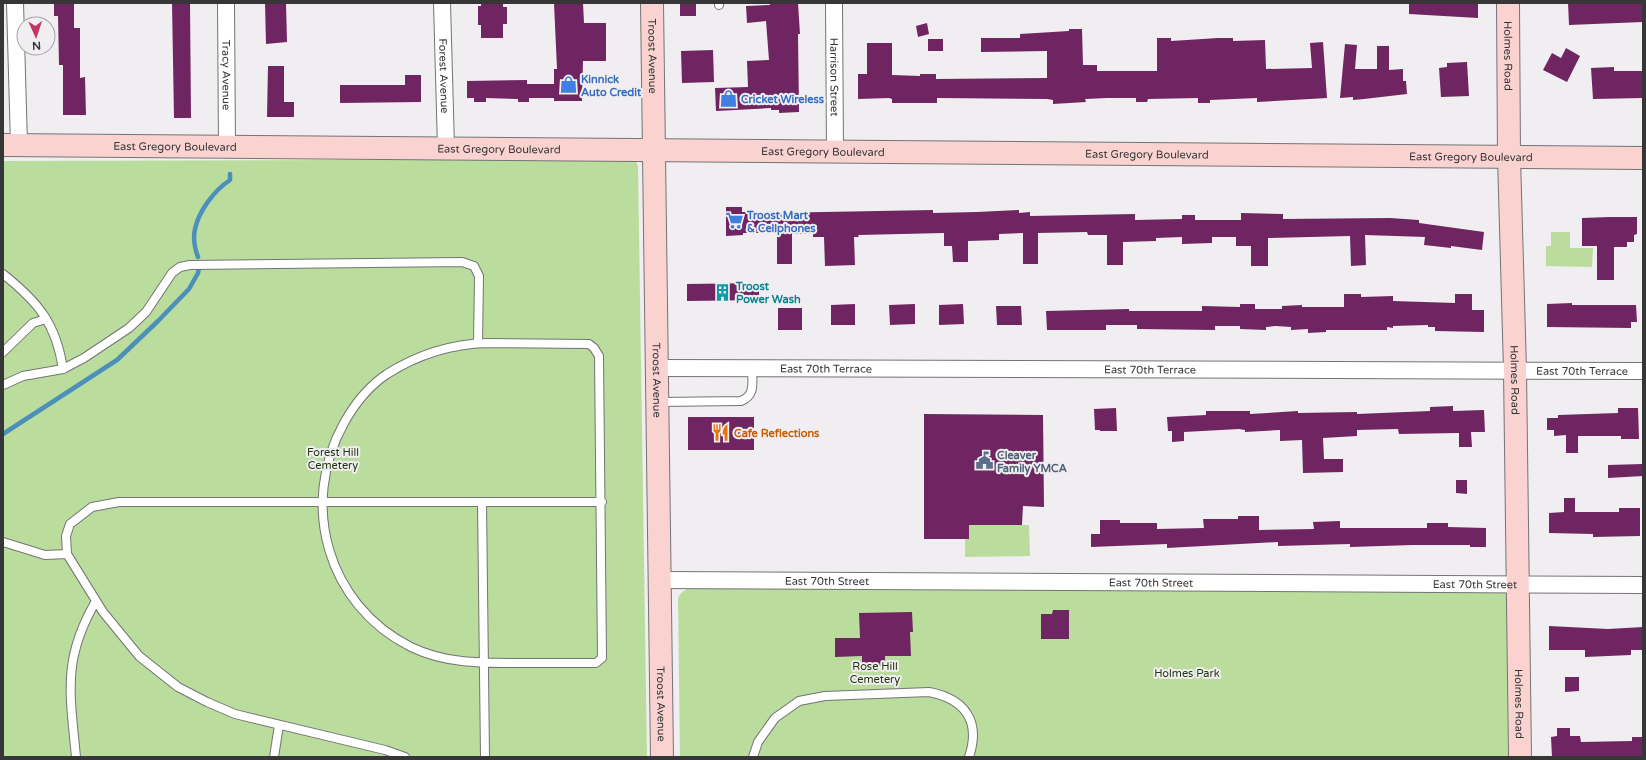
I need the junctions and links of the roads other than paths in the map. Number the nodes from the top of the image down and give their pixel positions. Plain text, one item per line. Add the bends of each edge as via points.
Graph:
1 (15, 3) edge
2 (226, 3) edge
3 (442, 3) edge
4 (652, 3) edge
5 (834, 3) edge
6 (1508, 3) edge
7 (11, 145) edge
8 (227, 147) junction
9 (446, 148) junction
10 (654, 150) junction
11 (835, 152) junction
12 (1509, 157) junction
13 (1643, 158) edge
14 (3, 274) edge
15 (46, 319) junction
16 (478, 343) junction
17 (3, 352) edge
18 (657, 368) junction
19 (752, 368) junction
20 (63, 369) junction
21 (1515, 370) junction
22 (1643, 371) edge
23 (3, 385) edge
24 (657, 402) junction
25 (322, 502) junction
26 (482, 502) junction
27 (602, 502) junction
28 (3, 542) edge
29 (67, 554) junction
30 (660, 580) junction
31 (1518, 585) junction
32 (1643, 585) edge
33 (96, 601) junction
34 (484, 663) junction
35 (279, 725) junction
36 (76, 757) edge
37 (274, 757) edge
38 (405, 757) edge
39 (485, 757) edge
40 (662, 757) edge
41 (753, 757) edge
42 (969, 757) edge
43 (1520, 757) edge

1 - 7 street
2 - 8 street, Tracy Avenue
3 - 9 street, Forest Avenue
4 - 10 main road, Troost Avenue
5 - 11 street, Harrison Street
6 - 12 main road, Holmes Road
7 - 8 main road, East Gregory Boulevard
8 - 9 main road, East Gregory Boulevard
9 - 10 main road, East Gregory Boulevard
10 - 11 main road, East Gregory Boulevard
10 - 18 main road, Troost Avenue
11 - 12 main road, East Gregory Boulevard
12 - 13 main road, East Gregory Boulevard
12 - 21 main road, Holmes Road
14 - 15 lane via 36,303
15 - 17 lane via 33,323
15 - 20 lane via 60,347
16 - 20 lane via 479,276 474,266 462,262 190,265 180,267 172,273 146,312 129,328
16 - 25 lane via 456,345 431,352 386,375 368,391 351,410 338,434 323,481
16 - 27 lane via 589,344 594,348 599,356
18 - 19 street, East 70th Terrace
18 - 24 main road, Troost Avenue
19 - 21 street, East 70th Terrace
19 - 24 lane via 752,394 741,401
20 - 23 lane via 23,376
21 - 22 street, East 70th Terrace
21 - 31 main road, Holmes Road
24 - 30 main road, Troost Avenue
25 - 26 lane
25 - 29 lane via 104,504 92,507 70,524 66,536
25 - 34 lane via 325,539 334,563 345,587 373,621 412,648 455,661
26 - 27 lane
26 - 34 lane
27 - 34 lane via 602,658 596,663
28 - 29 lane via 45,556
29 - 33 lane
30 - 31 street, East 70th Street
30 - 40 main road, Troost Avenue
31 - 32 street, East 70th Street
31 - 43 main road, Holmes Road
33 - 35 lane via 139,656 178,687 235,714
33 - 36 lane via 79,634 70,677
34 - 39 lane
35 - 37 lane
35 - 38 lane via 378,748
41 - 42 lane via 758,742 775,718 799,701 825,696 929,692 946,695 960,705 972,722 974,736

